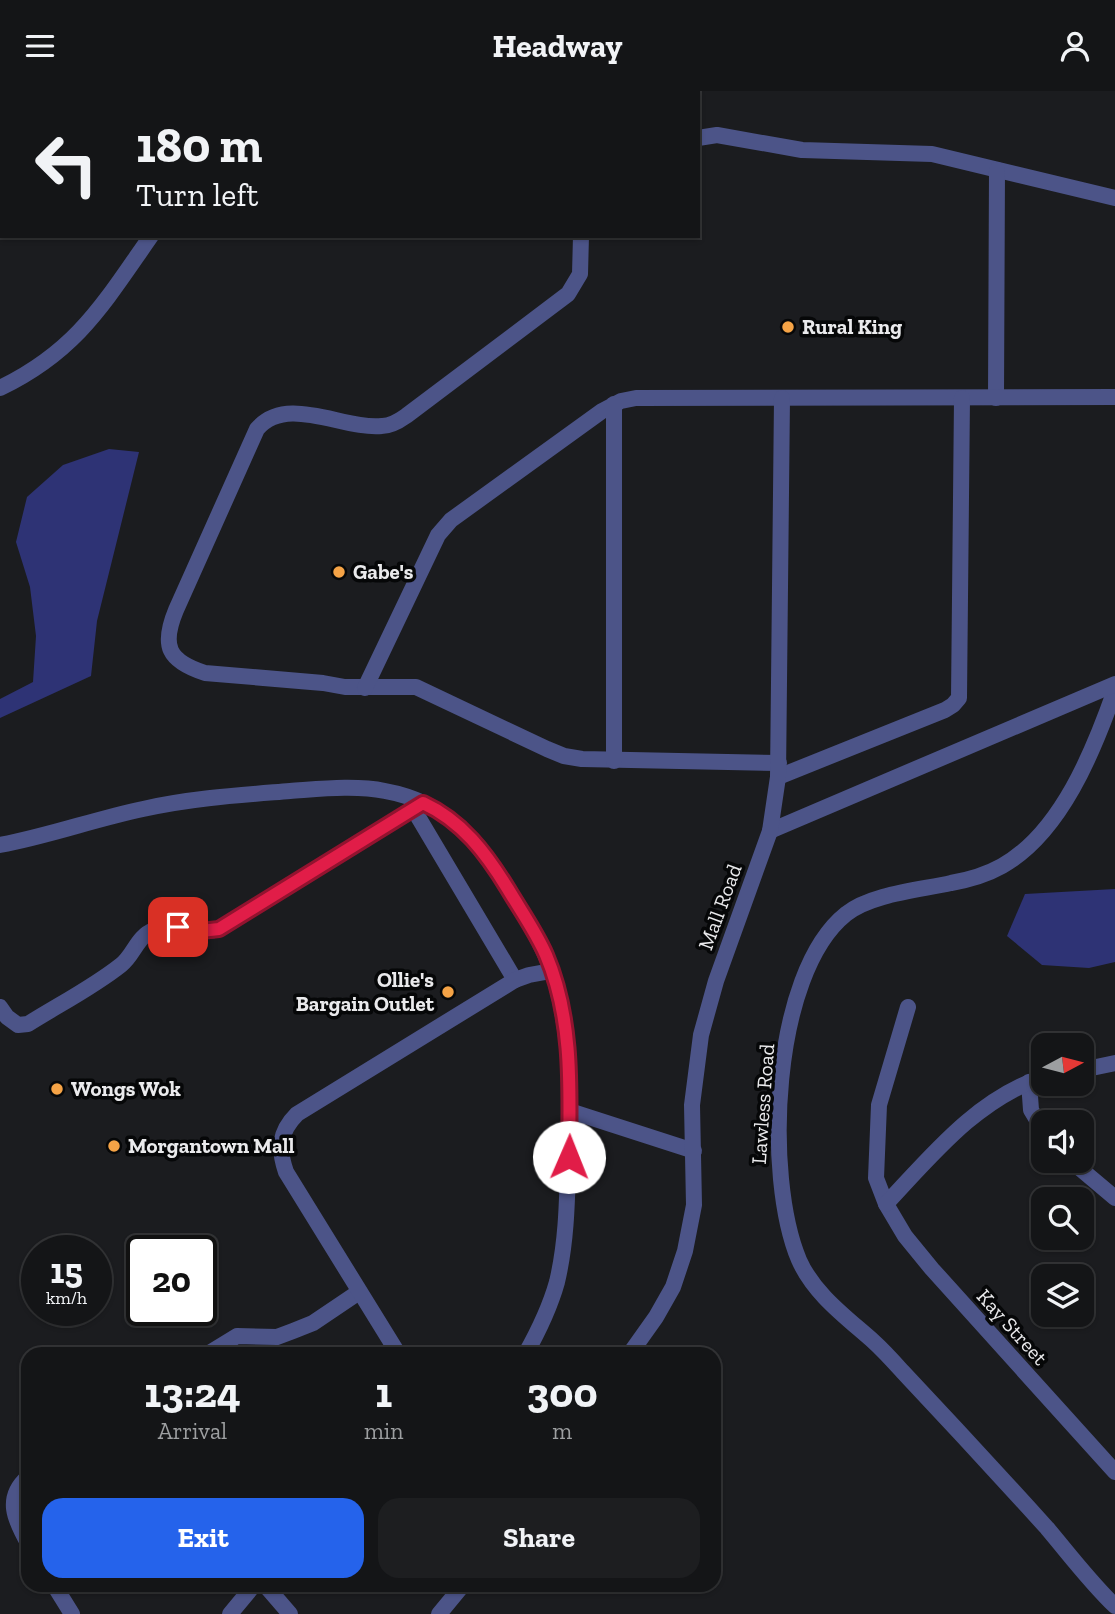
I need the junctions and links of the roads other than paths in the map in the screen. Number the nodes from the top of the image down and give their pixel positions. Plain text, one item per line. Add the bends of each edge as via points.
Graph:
1 (700, 138) edge
2 (997, 170) junction
3 (1115, 198) edge
4 (150, 238) edge
5 (581, 238) edge
6 (0, 388) edge
7 (1115, 397) edge
8 (782, 398) junction
9 (962, 398) junction
10 (996, 398) junction
11 (614, 404) junction
12 (1115, 684) edge
13 (365, 688) junction
14 (1115, 690) edge
15 (614, 761) junction
16 (778, 770) junction
17 (419, 806) junction
18 (770, 831) junction
19 (0, 845) edge
20 (551, 971) junction
21 (515, 981) junction
22 (0, 1007) edge
23 (908, 1007) dead end
24 (1115, 1063) edge
25 (1094, 1067) edge
26 (1031, 1082) edge
27 (570, 1111) junction
28 (694, 1151) junction
29 (1085, 1173) edge
30 (1115, 1198) edge
31 (886, 1204) junction
32 (359, 1292) junction
33 (219, 1347) edge
34 (394, 1347) edge
35 (529, 1347) edge
36 (635, 1347) edge
37 (1115, 1472) edge
38 (21, 1485) edge
39 (21, 1531) edge
40 (58, 1592) edge
41 (248, 1592) edge
42 (271, 1592) edge
43 (457, 1592) edge
44 (1115, 1606) edge
45 (72, 1614) edge
46 (230, 1614) edge
47 (290, 1614) edge
48 (439, 1614) edge

1 - 2 street via 717,135 802,150 932,154
2 - 3 street
2 - 10 street
4 - 6 street via 76,337 39,367
5 - 13 street via 580,274 568,294 407,416 371,426 289,414 266,419 257,429 170,625 170,650 176,659 205,673
7 - 10 street
8 - 9 street
8 - 11 street via 636,398
8 - 16 street, Mall Road
9 - 10 street
9 - 16 street via 959,698 945,710
11 - 13 street via 451,520 438,535
11 - 15 street
12 - 18 street
13 - 15 street via 416,687 564,756
14 - 44 street, Lawless Road via 1089,759 1029,847 979,876 860,906 830,929 814,953 791,1020 778,1161 799,1261 814,1285 932,1403
15 - 16 street
16 - 18 street, Mall Road
17 - 19 street via 411,797 383,790 219,797 143,809
17 - 20 street via 441,811 479,846 527,920
17 - 21 street
17 - 22 street via 219,929 153,930 124,964 28,1024 18,1025
18 - 28 street, Mall Road via 701,1035 692,1105
20 - 21 street
20 - 27 street via 567,1040
21 - 32 street via 297,1114 284,1129 280,1151 286,1172
23 - 31 street, Kay Street via 879,1105 876,1178
24 - 25 street
26 - 31 street via 974,1114
27 - 28 street
27 - 35 street via 564,1248 556,1285
28 - 36 street, Mall Road via 694,1205 685,1251 673,1287
29 - 30 street
31 - 37 street, Kay Street via 932,1269
32 - 33 street via 293,1331 277,1337 237,1336
32 - 34 street
38 - 39 street via 14,1503
40 - 45 street
41 - 46 street
42 - 47 street
43 - 48 street

